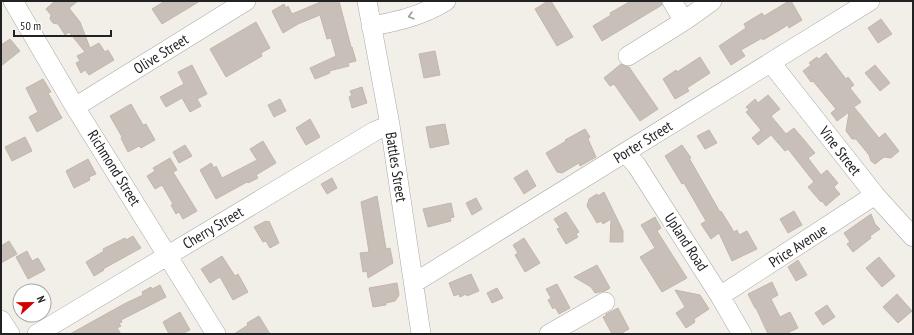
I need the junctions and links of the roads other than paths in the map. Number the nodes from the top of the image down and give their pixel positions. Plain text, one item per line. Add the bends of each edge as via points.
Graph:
1 (12, 1) edge
2 (246, 1) edge
3 (367, 1) edge
4 (446, 1) edge
5 (672, 1) edge
6 (712, 1) edge
7 (870, 1) edge
8 (1, 9) edge
9 (684, 20) junction
10 (371, 26) junction
11 (628, 56) dead end
12 (771, 63) junction
13 (76, 107) junction
14 (390, 125) junction
15 (626, 153) junction
16 (875, 195) junction
17 (913, 237) edge
18 (168, 255) junction
19 (414, 283) junction
20 (720, 296) junction
21 (605, 302) dead end
22 (1, 320) edge
23 (10, 334) edge
24 (38, 334) edge
25 (216, 334) edge
26 (421, 334) edge
27 (549, 334) edge
28 (742, 334) edge

1 - 8 street
1 - 13 street, Richmond Street
2 - 13 street, Olive Street
3 - 10 street, Battles Street
4 -> 10 street via 416,15
5 - 9 street
6 - 9 street
7 - 12 street, Porter Street
9 - 11 street
10 - 14 street, Battles Street
12 - 15 street, Porter Street
12 - 16 street, Vine Street
13 - 18 street, Richmond Street
14 - 18 street, Cherry Street via 375,131
14 - 19 street, Battles Street
15 - 19 street, Porter Street
15 - 20 street, Upland Road via 637,166
16 - 17 street, Vine Street
16 - 20 street, Price Avenue
18 - 24 street, Cherry Street
18 - 25 street, Richmond Street
19 - 26 street, Battles Street
20 - 28 street, Upland Road
21 - 27 street
22 - 23 street

